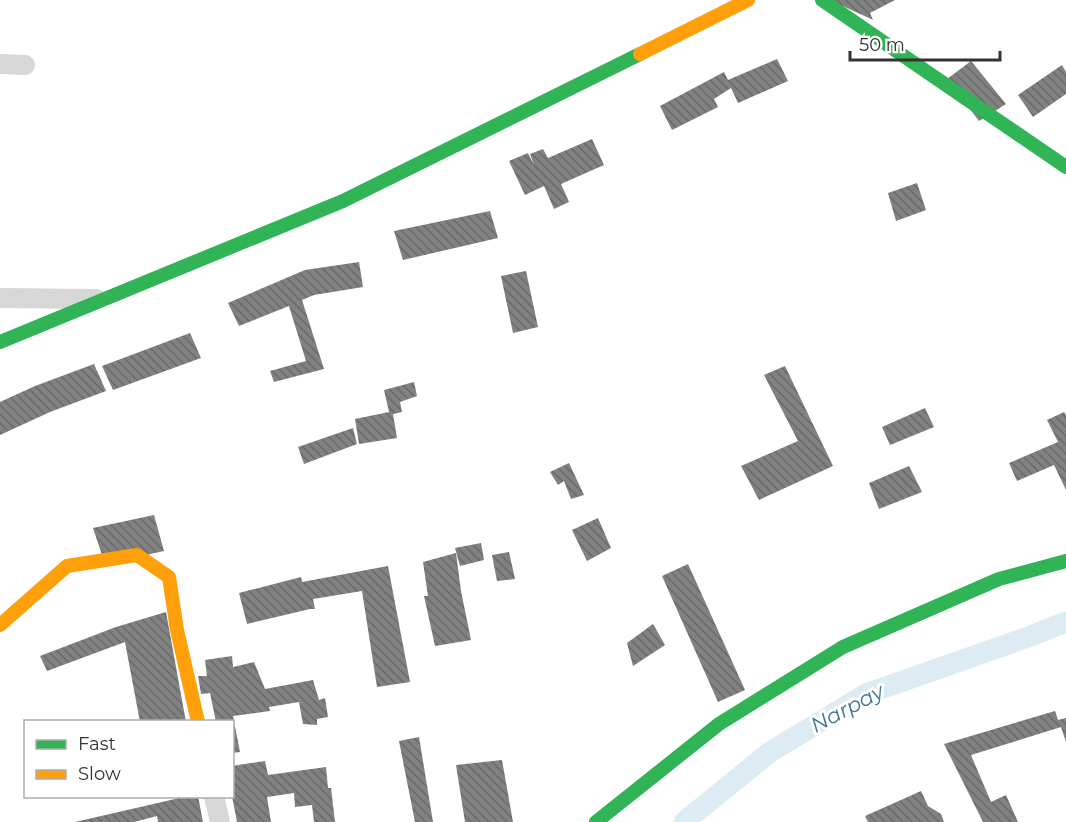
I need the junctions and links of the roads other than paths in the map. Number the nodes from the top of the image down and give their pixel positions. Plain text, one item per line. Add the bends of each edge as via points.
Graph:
1 (748, 0) edge
2 (822, 0) edge
3 (0, 64) edge
4 (25, 65) dead end
5 (1066, 167) edge
6 (0, 298) edge
7 (105, 299) junction
8 (0, 342) edge
9 (1066, 561) edge
10 (0, 625) edge
11 (198, 720) edge
12 (214, 798) edge
13 (220, 822) edge
14 (596, 822) edge

1 - 7 street via 343,201
2 - 5 street
3 - 4 street
6 - 7 street
7 - 8 street
9 - 14 street via 999,579 843,647 719,724
10 - 11 street via 67,566 137,555 169,577
12 - 13 street

